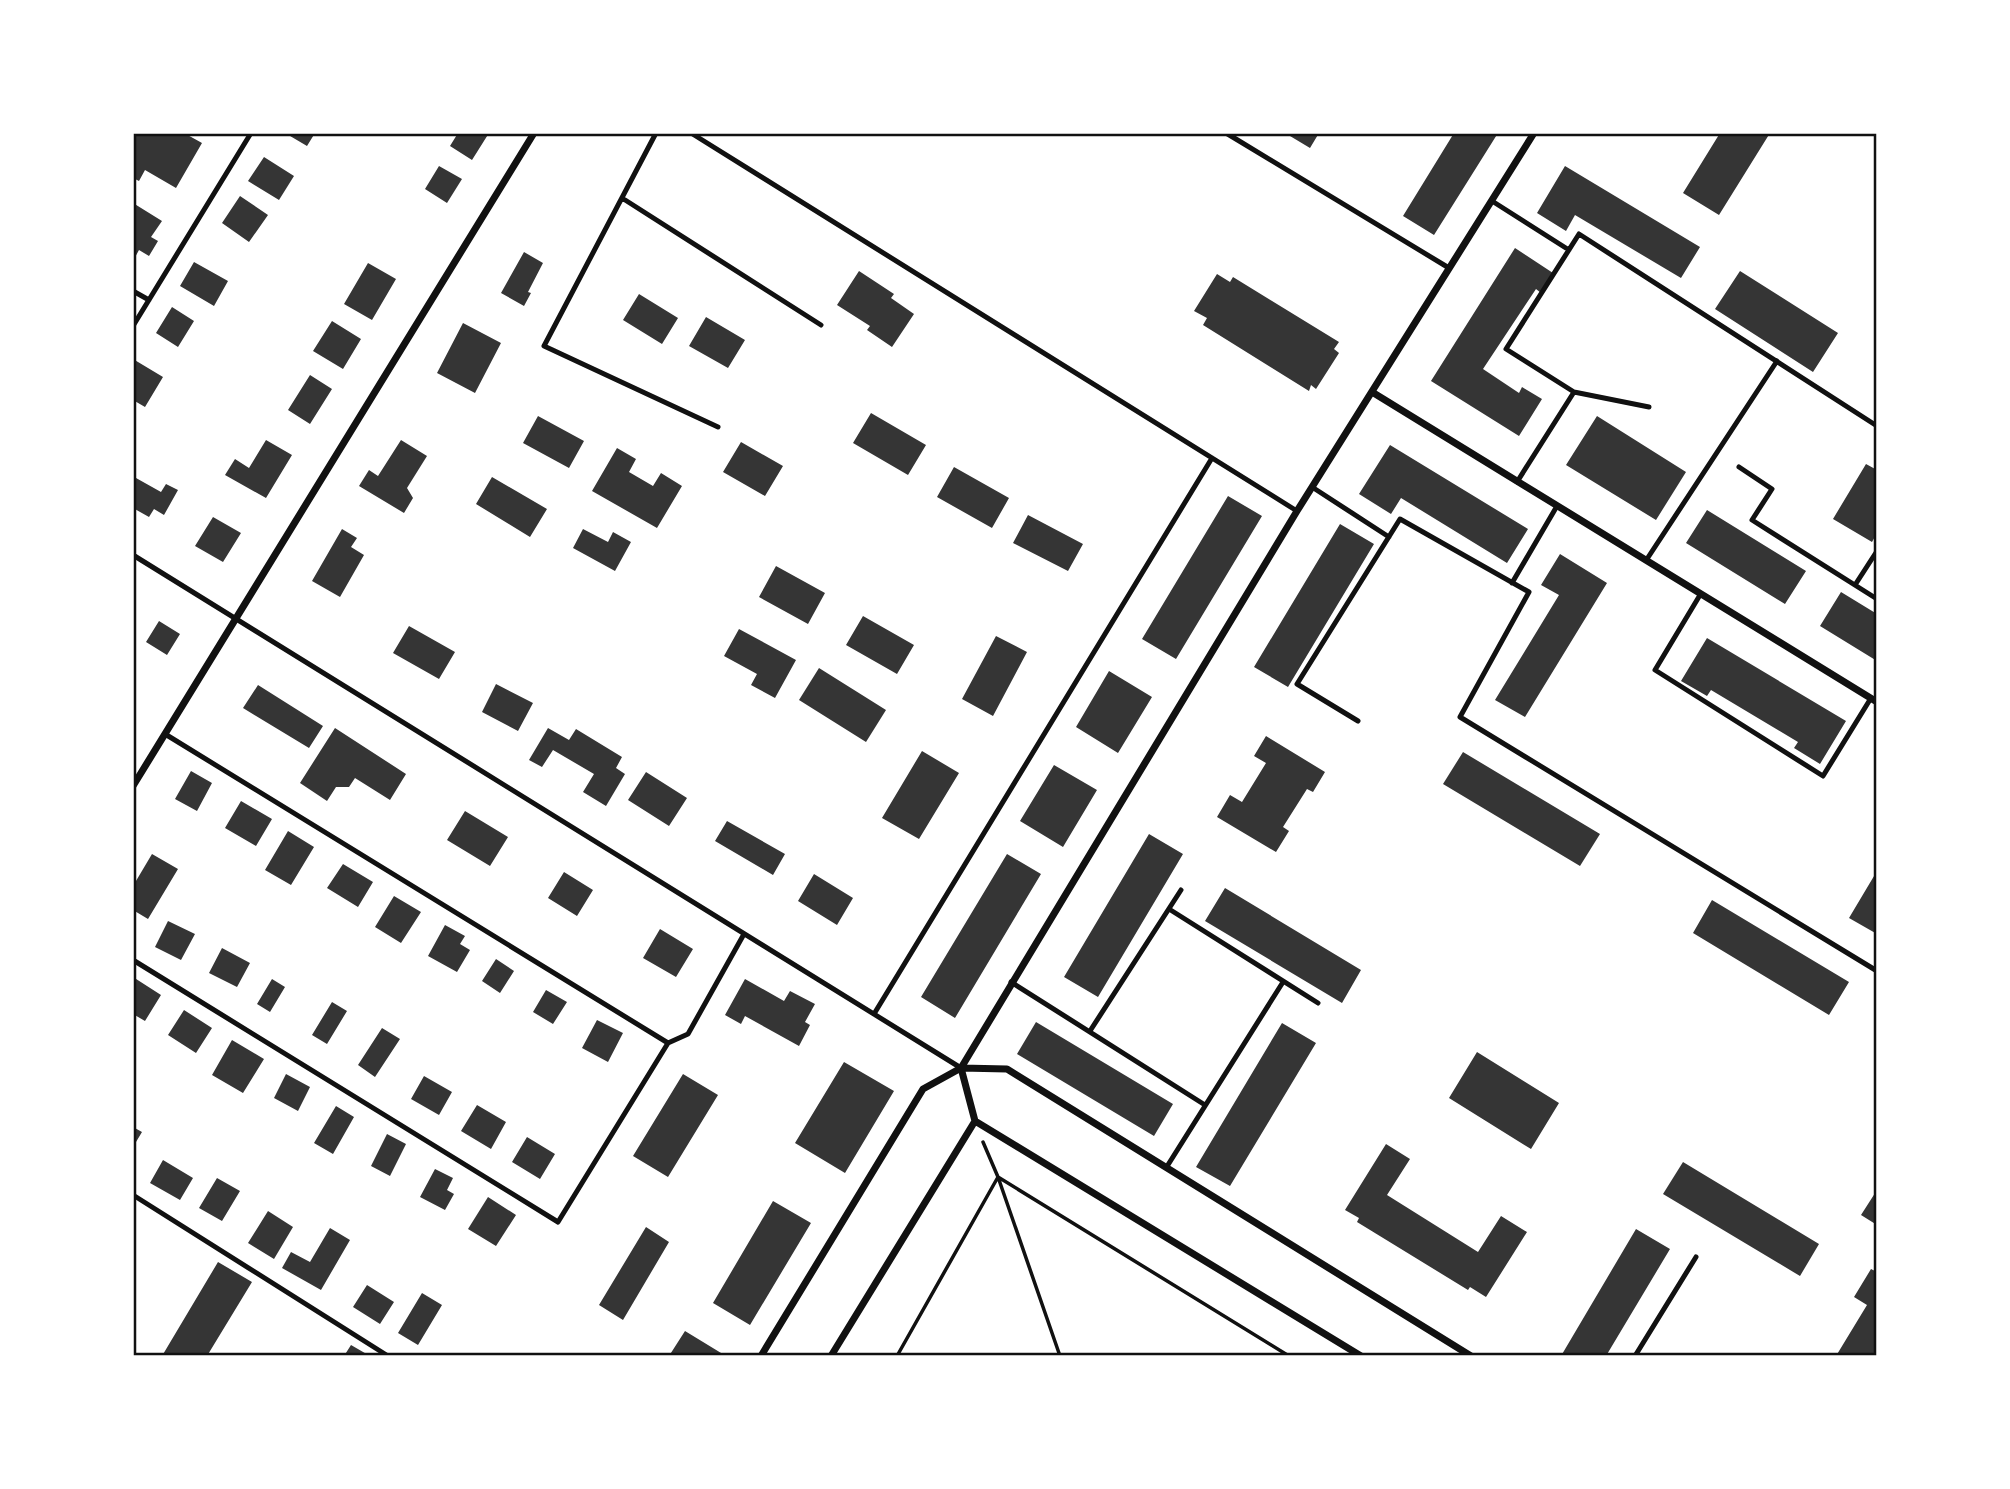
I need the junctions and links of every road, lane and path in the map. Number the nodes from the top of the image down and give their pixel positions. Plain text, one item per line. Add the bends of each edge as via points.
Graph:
1 (250, 133) edge
2 (534, 133) edge
3 (656, 133) edge
4 (691, 133) edge
5 (1226, 133) edge
6 (1534, 133) edge
7 (622, 198) junction
8 (1492, 201) junction
9 (1569, 250) junction
10 (1449, 268) junction
11 (133, 291) edge
12 (149, 300) junction
13 (821, 325) dead end
14 (133, 326) edge
15 (1777, 361) junction
16 (1372, 392) junction
17 (1574, 392) junction
18 (1649, 407) dead end
19 (1877, 426) edge
20 (718, 427) dead end
21 (1212, 458) junction
22 (1739, 467) dead end
23 (1517, 482) junction
24 (1312, 487) junction
25 (1557, 506) junction
26 (1297, 511) junction
27 (1389, 537) junction
28 (1877, 551) edge
29 (133, 555) edge
30 (1647, 559) junction
31 (1512, 583) junction
32 (1855, 586) junction
33 (1700, 595) junction
34 (1877, 599) edge
35 (236, 619) junction
36 (1874, 700) edge
37 (1358, 720) dead end
38 (165, 734) junction
39 (133, 786) edge
40 (1181, 890) dead end
41 (1169, 909) junction
42 (744, 934) junction
43 (133, 960) edge
44 (1877, 970) edge
45 (1011, 982) junction
46 (1283, 982) junction
47 (1318, 1003) dead end
48 (874, 1014) junction
49 (1090, 1031) junction
50 (668, 1043) junction
51 (961, 1068) junction
52 (1205, 1105) junction
53 (975, 1121) junction
54 (1166, 1168) junction
55 (998, 1177) junction
56 (133, 1195) edge
57 (1696, 1257) dead end
58 (388, 1356) edge
59 (761, 1356) edge
60 (831, 1356) edge
61 (897, 1356) edge
62 (1060, 1356) edge
63 (1289, 1356) edge
64 (1361, 1356) edge
65 (1471, 1356) edge
66 (1635, 1356) edge

1 - 12 lane
2 - 35 street
3 - 7 lane
4 - 21 lane
5 - 10 lane
6 - 8 street
7 - 13 lane
7 - 20 lane via 544,346
8 - 9 lane
8 - 10 street
9 - 15 lane via 1579,234
9 - 17 lane via 1506,349
10 - 16 street
11 - 12 lane
12 - 14 lane
15 - 19 lane
15 - 30 lane
16 - 23 street
16 - 24 street
17 - 18 lane
17 - 23 lane
21 - 26 lane
21 - 48 lane
22 - 32 lane via 1772,489 1752,520
23 - 25 street
24 - 26 street
24 - 27 lane
25 - 30 street
25 - 31 lane
26 - 45 street
27 - 31 lane via 1400,519
27 - 37 lane via 1297,684
28 - 32 lane
29 - 35 lane
30 - 33 street
31 - 44 lane via 1529,592 1460,717
32 - 34 lane
33 - 36 street
33 - 36 lane via 1655,670 1823,776
35 - 38 street
35 - 42 lane
38 - 39 street
38 - 50 lane
40 - 41 lane
41 - 46 lane
41 - 49 lane
42 - 48 lane
42 - 50 lane via 688,1034
43 - 50 lane via 558,1222
45 - 49 lane
45 - 51 street
46 - 47 lane
46 - 52 lane
48 - 51 lane
49 - 52 lane
51 - 53 street
51 - 54 street via 1007,1069
51 - 59 street via 922,1089
52 - 54 lane
53 - 55 path
53 - 60 street
53 - 64 street
54 - 65 street
55 - 61 path
55 - 62 path
55 - 63 path
56 - 58 lane
57 - 66 lane

